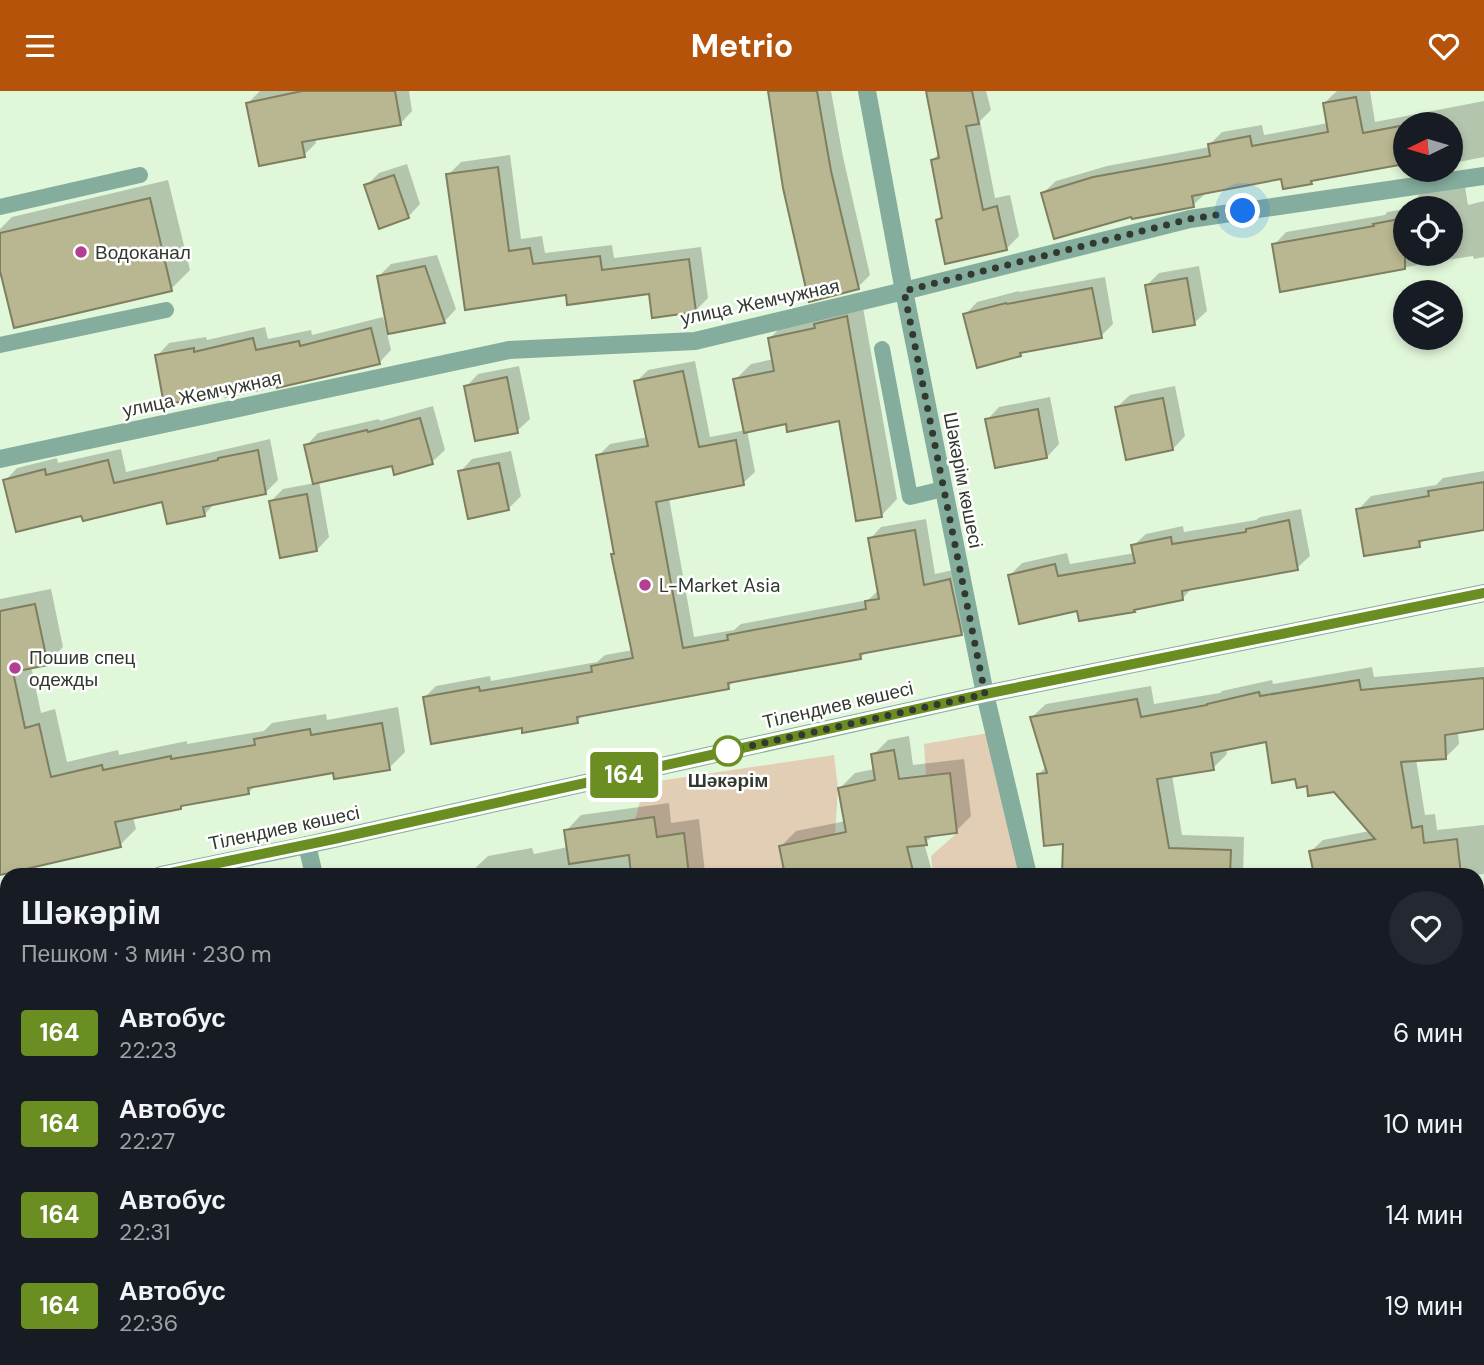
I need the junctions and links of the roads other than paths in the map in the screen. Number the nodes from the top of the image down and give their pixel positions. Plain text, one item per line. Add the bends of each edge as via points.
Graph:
1 (867, 91) edge
2 (140, 175) dead end
3 (1484, 176) edge
4 (0, 207) edge
5 (904, 291) junction
6 (166, 310) dead end
7 (0, 345) edge
8 (882, 349) dead end
9 (0, 459) edge
10 (943, 489) junction
11 (1484, 593) edge
12 (985, 694) junction
13 (307, 845) junction
14 (195, 868) edge
15 (312, 868) edge
16 (1026, 868) edge

1 - 5 street, Шәкәрім көшесі
2 - 4 lane
3 - 5 street, улица Жемчужная via 1190,219
5 - 9 street, улица Жемчужная via 695,341 509,350
5 - 10 street, Шәкәрім көшесі
6 - 7 lane
8 - 10 lane via 910,497
10 - 12 street, Шәкәрім көшесі
11 - 12 street, Тілендиев көшесі
12 - 13 street, Тілендиев көшесі
12 - 16 street, Шәкәрім көшесі
13 - 14 street, Тілендиев көшесі
13 - 15 street

